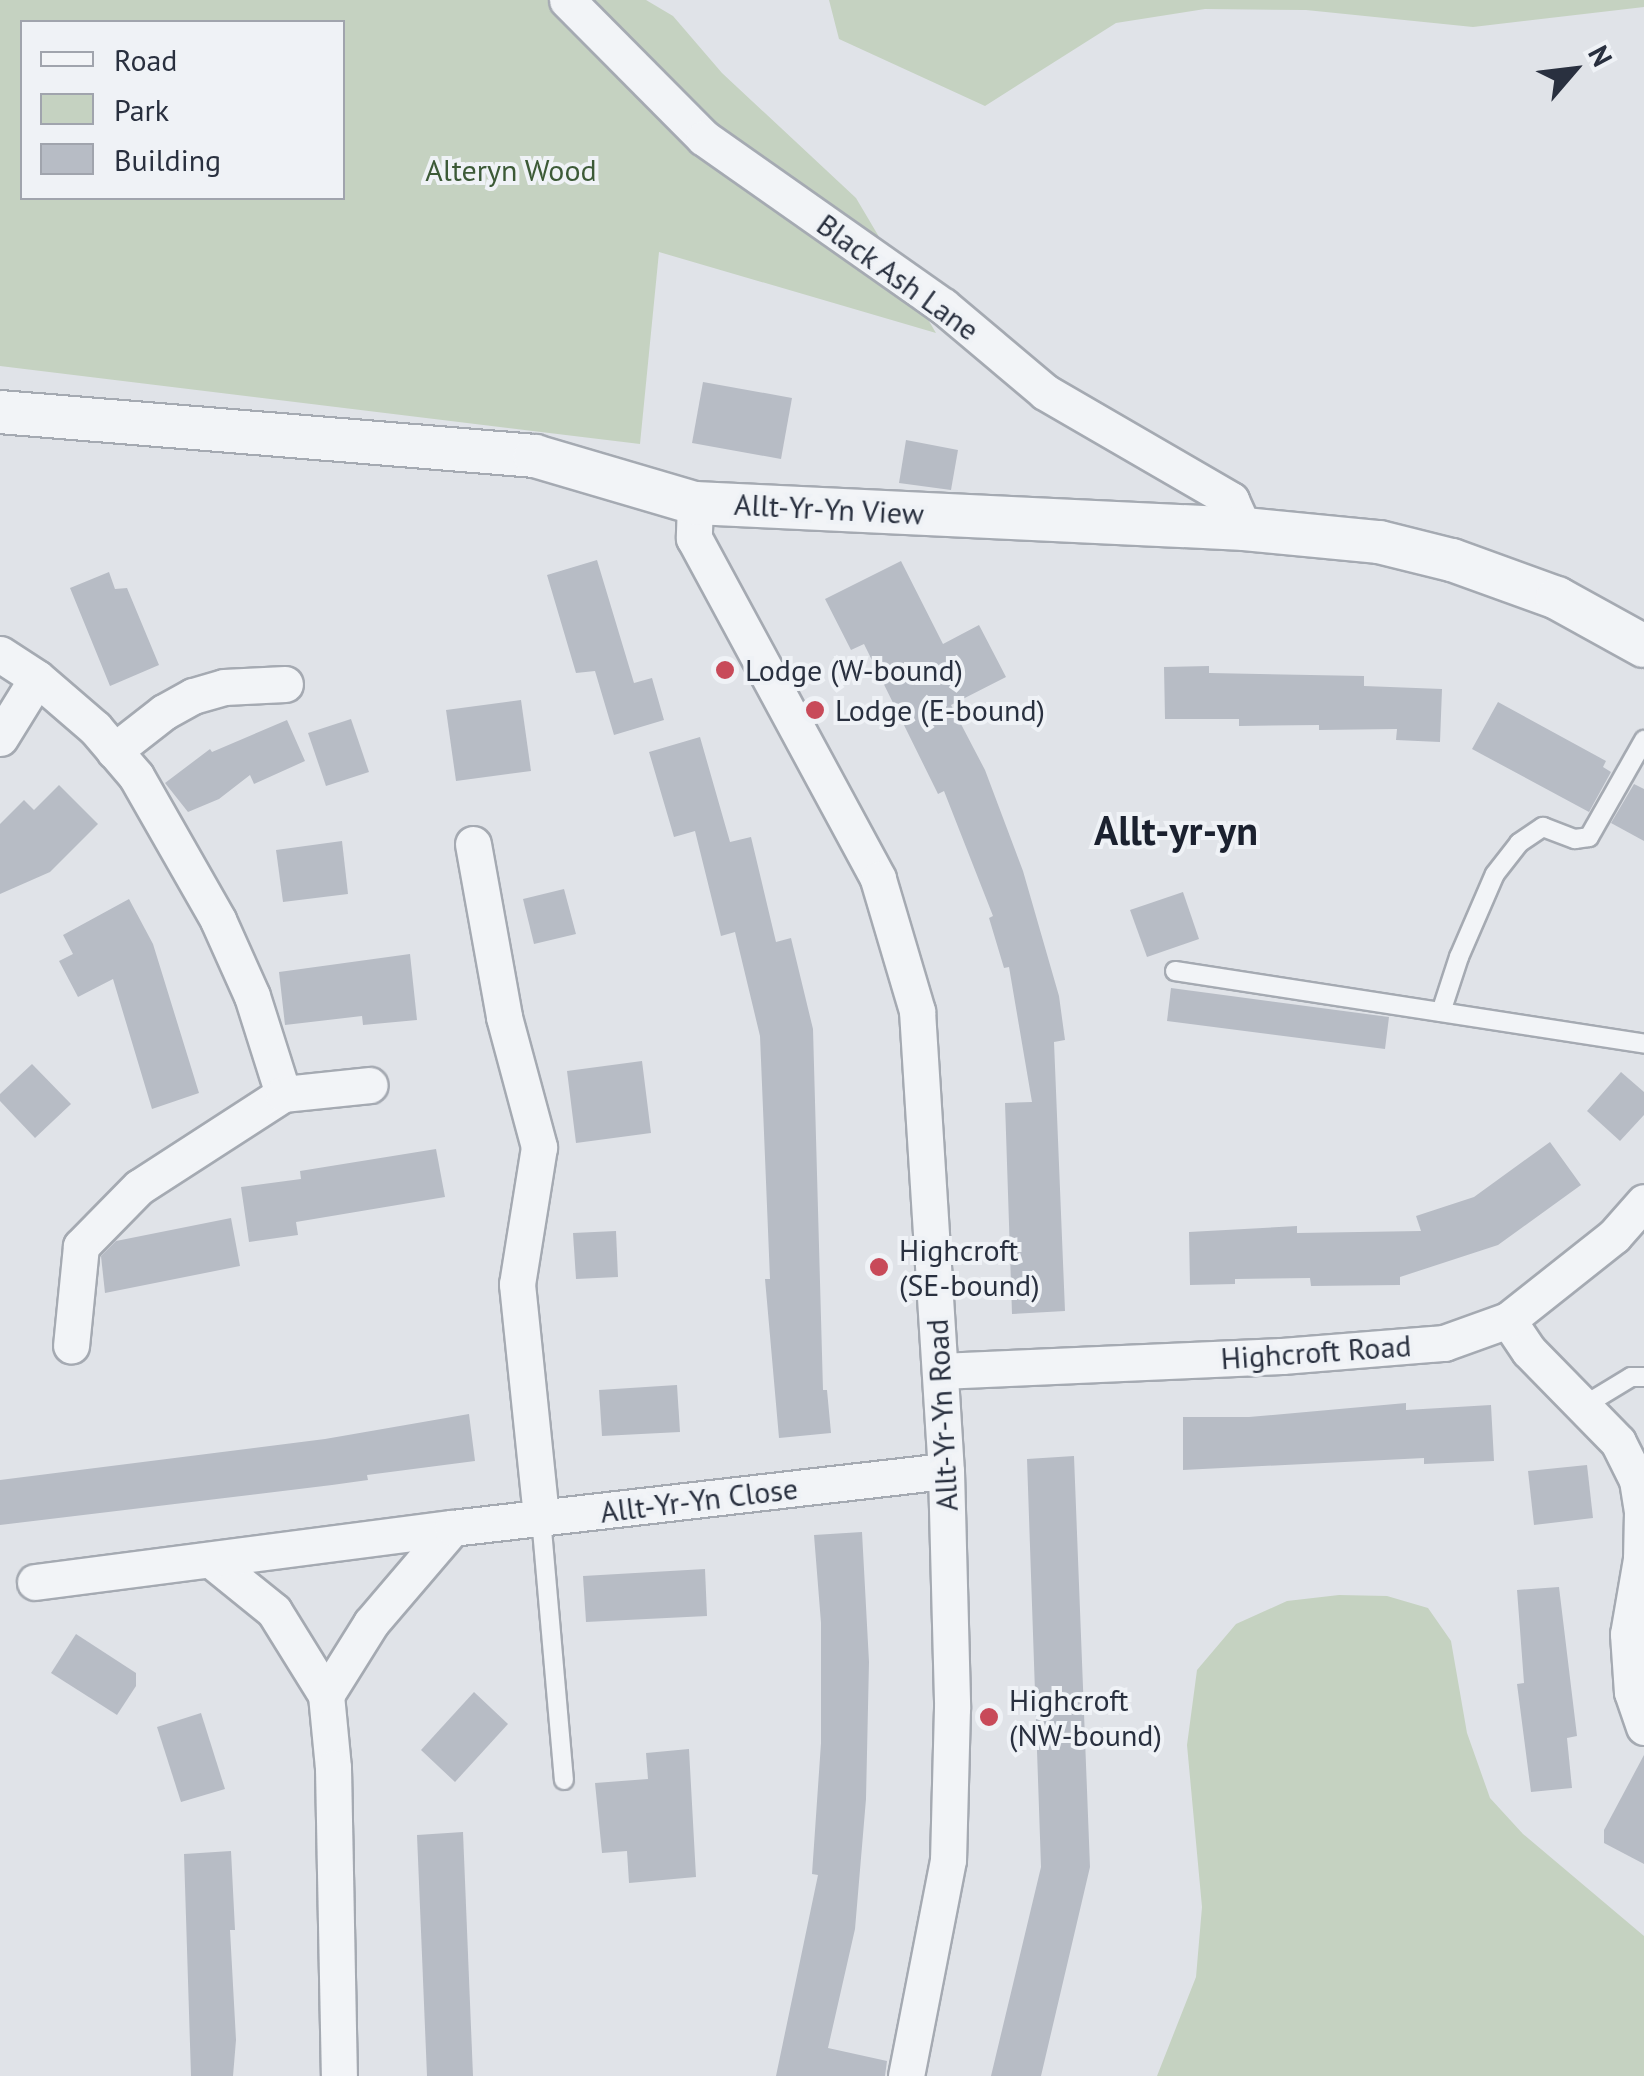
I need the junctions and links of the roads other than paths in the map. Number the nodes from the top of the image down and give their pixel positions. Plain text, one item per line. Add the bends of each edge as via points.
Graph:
1 (567, 0) edge
2 (0, 412) edge
3 (695, 502) junction
4 (1244, 529) junction
5 (1644, 646) edge
6 (0, 654) edge
7 (37, 678) junction
8 (285, 684) dead end
9 (0, 738) edge
10 (1644, 740) edge
11 (114, 751) junction
12 (473, 844) dead end
13 (1175, 970) dead end
14 (1440, 1012) junction
15 (1644, 1044) edge
16 (370, 1084) dead end
17 (282, 1094) junction
18 (1644, 1202) edge
19 (1508, 1320) junction
20 (71, 1346) dead end
21 (940, 1371) junction
22 (1644, 1377) edge
23 (1584, 1405) junction
24 (946, 1471) junction
25 (540, 1518) junction
26 (452, 1528) junction
27 (212, 1560) junction
28 (34, 1582) dead end
29 (326, 1696) junction
30 (1644, 1727) edge
31 (564, 1780) dead end
32 (339, 2076) edge
33 (906, 2076) edge

1 - 4 street, Black Ash Lane via 704,138 943,306 1046,392 1230,500
2 - 3 street, Allt-Yr-Yn View via 536,456
3 - 4 street, Allt-Yr-Yn View
3 - 21 street, Allt-Yr-Yn Road via 694,538 878,879 918,1011
4 - 5 street, Allt-Yr-Yn View via 1379,542 1452,560 1556,598
6 - 7 street
7 - 9 street
7 - 11 street
8 - 11 street via 224,687 194,696
10 - 14 lane via 1589,838 1543,827 1496,874
11 - 17 street via 136,776 218,920 252,996
12 - 25 street via 504,1017 539,1147 517,1284
13 - 14 lane
14 - 15 lane
16 - 17 street
17 - 20 street via 138,1187 81,1246
18 - 19 street, Highcroft Road via 1614,1236
19 - 21 street, Highcroft Road via 1444,1343
19 - 23 street via 1529,1351
21 - 24 street, Allt-Yr-Yn Road
22 - 23 lane via 1631,1377
23 - 30 street via 1618,1442 1642,1512 1628,1634 1632,1692
24 - 25 street, Allt-Yr-Yn Close
24 - 33 street, Allt-Yr-Yn Road via 948,1860
25 - 26 street, Allt-Yr-Yn Close
25 - 31 lane
26 - 27 street, Allt-Yr-Yn Close
26 - 29 street via 371,1623
27 - 28 street, Allt-Yr-Yn Close
27 - 29 street via 274,1611
29 - 32 street

